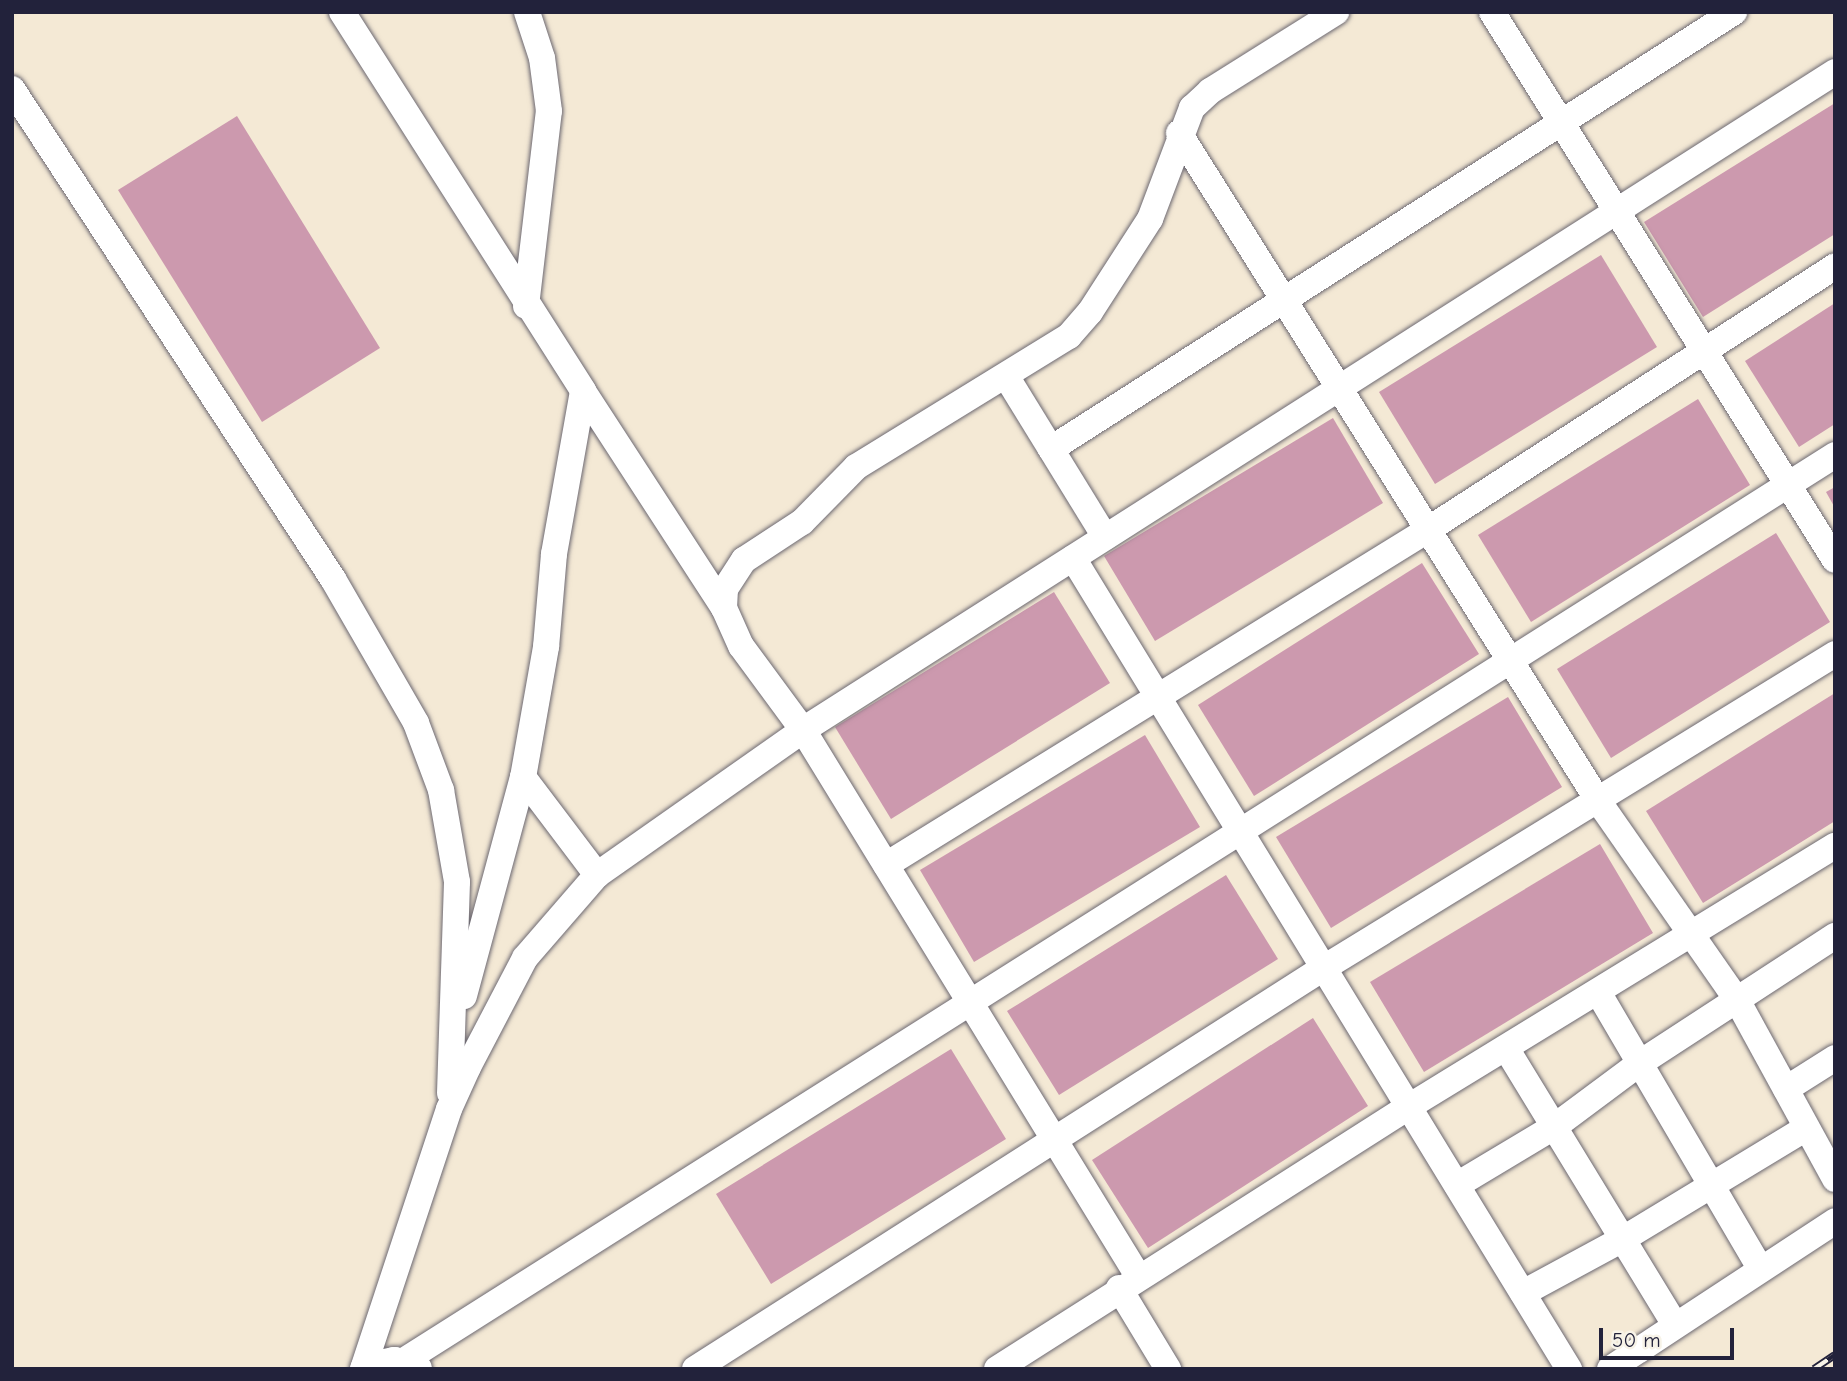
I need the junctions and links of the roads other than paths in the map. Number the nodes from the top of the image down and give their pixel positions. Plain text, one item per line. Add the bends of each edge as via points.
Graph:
1 (342, 12) edge
2 (527, 12) edge
3 (1336, 12) edge
4 (1492, 12) edge
5 (1734, 12) edge
6 (1835, 72) edge
7 (12, 89) edge
8 (1560, 123) junction
9 (1179, 133) junction
10 (1614, 210) junction
11 (1835, 267) edge
12 (1283, 296) junction
13 (526, 306) junction
14 (1703, 351) junction
15 (1006, 376) junction
16 (1337, 388) junction
17 (583, 391) junction
18 (1051, 449) junction
19 (1835, 455) edge
20 (1790, 484) junction
21 (1426, 531) junction
22 (1105, 537) junction
23 (1073, 558) junction
24 (1835, 560) edge
25 (724, 608) junction
26 (1835, 654) edge
27 (1511, 663) junction
28 (1156, 697) junction
29 (803, 730) junction
30 (523, 777) junction
31 (1600, 802) junction
32 (1241, 834) junction
33 (1833, 851) edge
34 (886, 865) junction
35 (597, 874) junction
36 (1693, 935) junction
37 (1835, 936) edge
38 (1322, 969) junction
39 (1598, 992) junction
40 (1737, 1000) junction
41 (969, 1005) junction
42 (453, 1031) junction
43 (1506, 1048) junction
44 (1835, 1058) edge
45 (1640, 1063) junction
46 (1786, 1089) junction
47 (1410, 1106) junction
48 (449, 1109) junction
49 (1554, 1127) junction
50 (1055, 1139) junction
51 (1819, 1139) edge
52 (1835, 1179) edge
53 (1457, 1185) junction
54 (1712, 1185) junction
55 (1835, 1221) edge
56 (1623, 1239) junction
57 (1760, 1268) junction
58 (1128, 1282) junction
59 (1523, 1293) junction
60 (1675, 1325) junction
61 (1156, 1365) edge
62 (1005, 1366) edge
63 (386, 1368) edge
64 (695, 1369) edge
65 (1569, 1369) edge
66 (1610, 1369) edge

1 - 13 street
2 - 13 street via 542,58 549,111
3 - 9 street via 1210,91 1192,108
4 - 8 street
5 - 8 street
6 - 10 street
7 - 42 street via 333,579 416,723 441,790 453,849 458,912
8 - 10 street
8 - 12 street
9 - 12 street
9 - 15 street via 1150,219 1090,312 1056,347
10 - 14 street
10 - 16 street
11 - 14 street
12 - 16 street
12 - 18 street
13 - 17 street
14 - 20 street
14 - 21 street
15 - 18 street
15 - 25 street via 856,467 809,516 738,567 725,589
16 - 21 street
16 - 22 street
17 - 25 street
17 - 30 street via 554,554 546,648
18 - 22 street
19 - 20 street
20 - 24 street
20 - 27 street
21 - 27 street
21 - 28 street
22 - 23 street
23 - 28 street
23 - 29 street
25 - 29 street via 741,646
26 - 31 street
27 - 31 street
27 - 32 street
28 - 32 street
28 - 34 street
29 - 34 street
29 - 35 street
30 - 35 street
30 - 42 street via 496,889
31 - 36 street
31 - 38 street
32 - 38 street
32 - 41 street
33 - 36 street
34 - 41 street
35 - 48 street via 525,958
36 - 39 street
36 - 40 street
37 - 40 street
38 - 47 street
38 - 50 street
39 - 43 street
39 - 45 street
40 - 45 street
40 - 46 street
41 - 50 street
41 - 63 street
42 - 48 street
43 - 47 street
43 - 49 street
44 - 46 street
45 - 49 street
45 - 54 street
46 - 51 street
47 - 53 street
47 - 58 street
48 - 63 street
49 - 53 street
49 - 56 street
50 - 58 street
50 - 64 street
51 - 52 street
51 - 54 street
53 - 59 street
54 - 56 street
54 - 57 street
55 - 57 street
56 - 59 street
56 - 60 street
57 - 60 street
58 - 61 street
58 - 62 street
59 - 65 street
60 - 66 street

